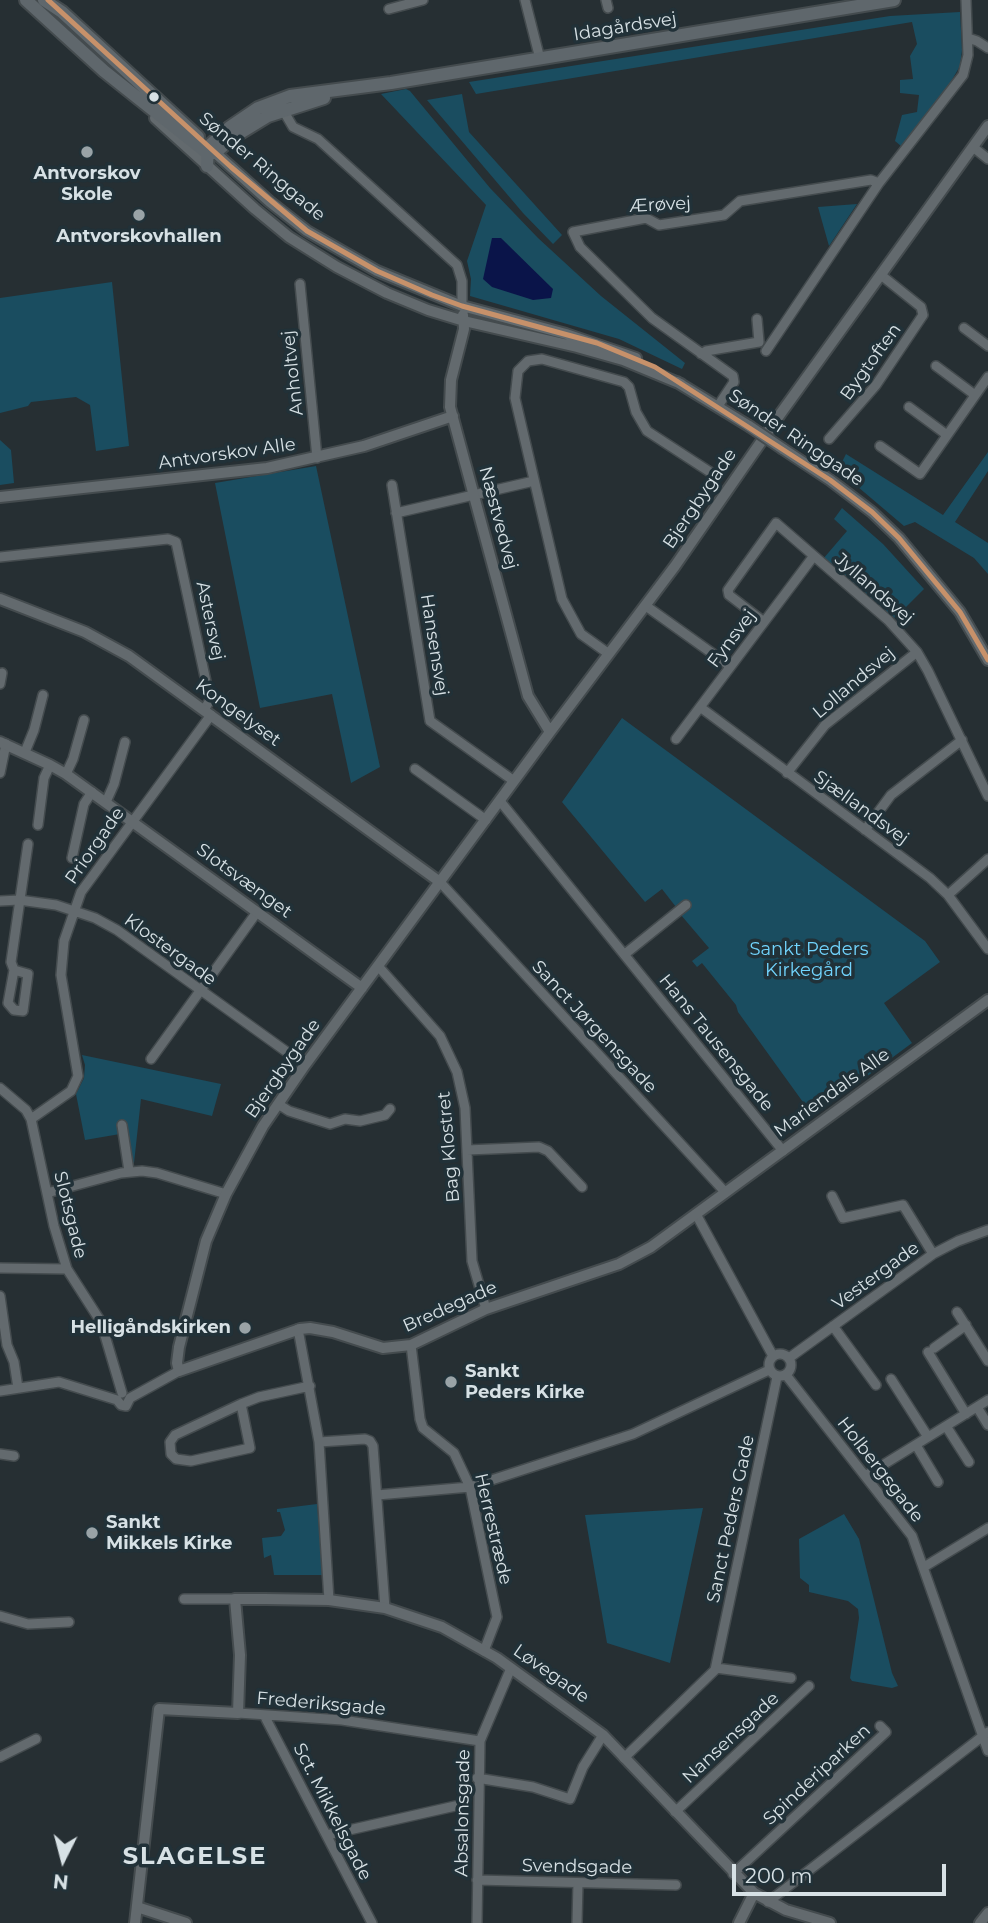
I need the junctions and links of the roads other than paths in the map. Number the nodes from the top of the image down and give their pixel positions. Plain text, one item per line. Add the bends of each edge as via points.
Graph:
1 (26, 0) edge
2 (46, 0) edge
3 (423, 0) edge
4 (525, 0) edge
5 (894, 0) edge
6 (966, 0) edge
7 (389, 9) dead end
8 (968, 38) junction
9 (988, 48) edge
10 (540, 59) junction
11 (361, 88) junction
12 (283, 110) junction
13 (988, 126) edge
14 (973, 147) junction
15 (209, 155) junction
16 (988, 159) edge
17 (879, 183) junction
18 (881, 275) junction
19 (300, 284) dead end
20 (462, 306) junction
21 (757, 319) dead end
22 (464, 321) junction
23 (964, 328) dead end
24 (988, 346) edge
25 (766, 352) dead end
26 (701, 354) junction
27 (936, 366) dead end
28 (988, 377) edge
29 (681, 384) junction
30 (975, 395) junction
31 (718, 406) junction
32 (909, 407) dead end
33 (453, 416) junction
34 (947, 435) junction
35 (829, 439) dead end
36 (880, 446) dead end
37 (317, 458) junction
38 (710, 472) dead end
39 (534, 481) junction
40 (392, 485) dead end
41 (474, 496) junction
42 (0, 497) edge
43 (396, 513) junction
44 (813, 557) junction
45 (0, 558) edge
46 (0, 599) edge
47 (646, 606) junction
48 (764, 622) junction
49 (917, 652) junction
50 (609, 654) junction
51 (988, 660) edge
52 (730, 666) junction
53 (2, 673) dead end
54 (0, 684) edge
55 (43, 695) dead end
56 (700, 707) junction
57 (208, 712) junction
58 (84, 720) dead end
59 (550, 732) junction
60 (676, 739) dead end
61 (961, 740) junction
62 (125, 742) dead end
63 (3, 743) edge
64 (25, 752) junction
65 (50, 765) junction
66 (415, 769) dead end
67 (0, 773) edge
68 (787, 773) junction
69 (66, 774) junction
70 (514, 781) junction
71 (92, 792) junction
72 (988, 796) edge
73 (500, 801) junction
74 (106, 802) junction
75 (486, 820) junction
76 (131, 821) junction
77 (38, 825) dead end
78 (865, 830) junction
79 (28, 844) dead end
80 (72, 858) dead end
81 (988, 859) edge
82 (440, 882) junction
83 (948, 894) junction
84 (19, 900) junction
85 (0, 901) edge
86 (686, 905) dead end
87 (73, 910) junction
88 (257, 912) junction
89 (988, 949) edge
90 (625, 954) junction
91 (378, 967) junction
92 (14, 970) dead end
93 (362, 988) junction
94 (200, 991) junction
95 (988, 1000) edge
96 (151, 1059) dead end
97 (305, 1065) junction
98 (0, 1088) edge
99 (278, 1104) junction
100 (390, 1109) dead end
101 (31, 1119) junction
102 (122, 1125) dead end
103 (467, 1150) junction
104 (783, 1151) junction
105 (129, 1171) junction
106 (582, 1187) dead end
107 (725, 1192) junction
108 (47, 1193) junction
109 (226, 1194) junction
110 (832, 1196) dead end
111 (696, 1214) junction
112 (988, 1230) edge
113 (933, 1254) junction
114 (0, 1268) edge
115 (66, 1269) junction
116 (0, 1296) edge
117 (486, 1309) junction
118 (957, 1311) dead end
119 (966, 1325) junction
120 (833, 1326) junction
121 (298, 1329) junction
122 (411, 1345) junction
123 (773, 1356) junction
124 (789, 1359) junction
125 (988, 1361) edge
126 (769, 1370) junction
127 (179, 1371) junction
128 (782, 1376) junction
129 (891, 1378) dead end
130 (876, 1384) dead end
131 (310, 1386) junction
132 (16, 1389) junction
133 (0, 1391) edge
134 (123, 1397) junction
135 (988, 1400) edge
136 (240, 1404) junction
137 (978, 1407) junction
138 (967, 1414) junction
139 (988, 1425) edge
140 (946, 1426) junction
141 (928, 1437) junction
142 (319, 1442) junction
143 (916, 1445) junction
144 (0, 1454) edge
145 (14, 1456) dead end
146 (969, 1462) dead end
147 (865, 1476) junction
148 (938, 1482) dead end
149 (470, 1488) junction
150 (377, 1495) junction
151 (988, 1528) edge
152 (924, 1567) junction
153 (184, 1599) dead end
154 (235, 1599) junction
155 (329, 1600) junction
156 (385, 1608) junction
157 (0, 1616) edge
158 (69, 1622) dead end
159 (484, 1651) junction
160 (511, 1668) junction
161 (716, 1668) junction
162 (791, 1678) dead end
163 (809, 1686) dead end
164 (238, 1713) junction
165 (264, 1715) junction
166 (880, 1726) dead end
167 (985, 1734) edge
168 (603, 1735) junction
169 (36, 1739) dead end
170 (480, 1741) junction
171 (988, 1751) edge
172 (0, 1757) edge
173 (624, 1758) junction
174 (477, 1778) junction
175 (464, 1804) dead end
176 (675, 1812) junction
177 (327, 1835) junction
178 (733, 1874) junction
179 (477, 1880) junction
180 (578, 1883) junction
181 (676, 1885) dead end
182 (754, 1893) junction
183 (768, 1902) junction
184 (137, 1906) junction
185 (988, 1913) edge
186 (135, 1923) edge
187 (186, 1923) edge
188 (372, 1923) edge
189 (477, 1923) edge
190 (578, 1923) edge
191 (739, 1923) edge
192 (830, 1923) edge
193 (980, 1923) edge

1 - 15 main road via 104,71
2 - 15 main road, Sønder Ringgade
3 - 7 street
4 - 10 street
5 - 10 main road, Idagårdsvej
6 - 8 street
8 - 9 street
8 - 17 street via 963,75
10 - 11 main road, Idagårdsvej
11 - 12 main road, Idagårdsvej
11 - 15 main road, Idagårdsvej via 277,100 243,117
12 - 15 main road, Idagårdsvej via 250,125
12 - 20 street via 293,127 318,139 457,265
13 - 14 street, Bjergbygade
14 - 16 street
14 - 18 street, Bjergbygade
15 - 20 street, Sønder Ringgade via 307,231 377,271
15 - 22 street, Sønder Ringgade via 289,237 387,293
17 - 25 street
17 - 26 street, Ærøvej via 871,180 740,201 724,215 659,225 646,218 573,232 580,247 652,318
18 - 35 street, Bygtoften via 921,307 923,315 876,385
18 - 47 street, Bjergbygade
19 - 37 street, Anholtvej
20 - 22 street, Næstvedvej
20 - 29 street, Sønder Ringgade via 597,343 655,367
21 - 26 street via 759,342
22 - 29 street, Sønder Ringgade via 623,360
22 - 33 street, Næstvedvej via 451,380
23 - 24 street
26 - 31 street, Ærøvej via 734,378
27 - 30 street
28 - 30 street
29 - 31 street, Sønder Ringgade
30 - 34 street
31 - 51 street, Sønder Ringgade, bridge via 872,512 960,612
32 - 34 street
33 - 37 street, Antvorskov Alle
33 - 41 street, Næstvedvej
34 - 36 street via 920,474
37 - 42 street, Antvorskov Alle via 207,476
38 - 39 street via 647,431 624,382 537,359 521,367 514,389
39 - 41 street
39 - 50 street via 564,606 580,634
40 - 43 street, Hansensvej
41 - 43 street
41 - 59 street, Næstvedvej via 528,696
43 - 70 street, Hansensvej via 430,721
44 - 48 street, Fynsvej
44 - 48 street, Jyllandsvej via 776,523 728,590
44 - 49 street, Jyllandsvej via 888,620
45 - 57 street, Astersvej via 173,540 178,545 210,700
46 - 57 street, Kongelyset via 85,632 129,656
47 - 50 street, Bjergbygade
47 - 52 street
48 - 52 street, Fynsvej
49 - 61 street, Jyllandsvej
49 - 68 street, Lollandsvej via 825,725
50 - 59 street, Bjergbygade
52 - 56 street, Fynsvej
53 - 54 street
55 - 64 street
56 - 60 street, Fynsvej
56 - 68 street, Sjællandsvej
57 - 76 street, Priorgade
57 - 82 street, Kongelyset
58 - 69 street
59 - 70 street, Bjergbygade
61 - 72 street, Jyllandsvej
61 - 78 street via 891,795
62 - 74 street
63 - 64 street, Slotsvænget
63 - 67 street, Slotsvænget
64 - 65 street, Slotsvænget
65 - 69 street, Slotsvænget
65 - 77 street
66 - 75 street
68 - 78 street, Sjællandsvej
69 - 71 street, Slotsvænget
70 - 73 street, Bjergbygade
71 - 74 street, Slotsvænget
71 - 80 street via 84,804
73 - 75 street, Bjergbygade
73 - 90 street, Hans Tausensgade
74 - 76 street, Slotsvænget
75 - 82 street, Bjergbygade
76 - 87 street, Priorgade via 89,879
76 - 88 street, Slotsvænget
78 - 83 street, Sjællandsvej
79 - 84 street
81 - 83 street
82 - 91 street, Bjergbygade
82 - 107 street, Sanct Jørgensgade
83 - 89 street, Sjællandsvej
84 - 85 street, Klostergade
84 - 87 street, Klostergade
84 - 92 street via 11,962
86 - 90 street
87 - 94 street, Klostergade via 117,930
87 - 101 street, Priorgade via 61,975 78,1076 71,1091
88 - 93 street, Slotsvænget
88 - 94 street
90 - 104 street, Hans Tausensgade
91 - 93 street, Bjergbygade
91 - 103 street, Bag Klostret via 440,1036 449,1053 465,1108
93 - 97 street, Bjergbygade
94 - 96 street
94 - 97 street, Klostergade
95 - 104 street, Mariendals Alle
97 - 99 street, Bjergbygade
98 - 101 street
99 - 100 street via 330,1124 385,1115
99 - 109 street, Bjergbygade
101 - 108 street, Slotsgade
102 - 105 street
103 - 106 street via 540,1147
103 - 117 street, Bag Klostret via 472,1261
104 - 107 street, Mariendals Alle
105 - 108 street
105 - 109 street via 157,1173
107 - 111 street, Mariendals Alle
108 - 115 street, Slotsgade
109 - 127 street, Bjergbygade via 195,1279 178,1354
110 - 113 street via 843,1218 903,1205
111 - 117 street, Bredegade via 619,1264
111 - 123 street
112 - 113 street, Vestergade
113 - 120 street, Vestergade
114 - 115 street
115 - 134 street, Slotsgade via 108,1340
116 - 132 street
117 - 122 street, Bredegade
118 - 119 street
119 - 125 street
119 - 138 street via 931,1350
120 - 124 street, Vestergade
120 - 130 street
121 - 122 street, Bredegade via 333,1332 383,1348
121 - 127 street, Bredegade
121 - 131 street
122 - 149 street, Herrestræde via 423,1428 454,1452
123 - 124 street via 782,1354
123 - 126 street
124 - 128 street via 791,1367
126 - 128 street
126 - 149 street via 633,1434
127 - 134 street, Bredegade
128 - 147 street, Holbergsgade
128 - 161 street, Sanct Peders Gade
129 - 141 street
131 - 136 street
131 - 142 street
132 - 133 street
132 - 134 street via 59,1382
135 - 137 street
136 - 136 street via 174,1435 171,1454 191,1461 250,1448
137 - 138 street
137 - 139 street
138 - 140 street
140 - 141 street
140 - 146 street
141 - 143 street
142 - 150 street via 370,1441
142 - 155 street
143 - 147 street
143 - 148 street
144 - 145 street
147 - 152 street, Holbergsgade via 912,1536
149 - 150 street
149 - 159 street, Herrestræde via 497,1617
150 - 156 street
151 - 152 street
152 - 167 street, Holbergsgade
153 - 154 street, Løvegade
154 - 155 street, Løvegade
154 - 164 street via 240,1655
155 - 156 street, Løvegade
156 - 159 street, Løvegade via 442,1627
157 - 158 street via 28,1624
159 - 160 street, Løvegade
160 - 168 street, Løvegade
160 - 170 street, Absalonsgade
161 - 162 street
161 - 173 street
163 - 176 street, Nansensgade
164 - 165 street, Frederiksgade
164 - 184 street, Frederiksgade via 159,1709
165 - 170 street, Frederiksgade via 341,1720
165 - 177 street, Sct. Mikkelsgade
166 - 178 street, Spinderiparken via 886,1732
167 - 171 street, Holbergsgade
167 - 183 street
168 - 173 street, Løvegade
168 - 174 street via 570,1800 533,1787
169 - 172 street
170 - 174 street, Absalonsgade
173 - 176 street, Løvegade
174 - 179 street, Absalonsgade
175 - 177 street
176 - 178 street, Løvegade
177 - 188 street, Sct. Mikkelsgade
178 - 182 street, Løvegade
179 - 180 street, Svendsgade
179 - 189 street, Absalonsgade
180 - 181 street, Svendsgade
180 - 190 street
182 - 183 street, Løvegade
182 - 191 street
183 - 192 street, Løvegade
184 - 186 street
184 - 187 street
185 - 193 street

